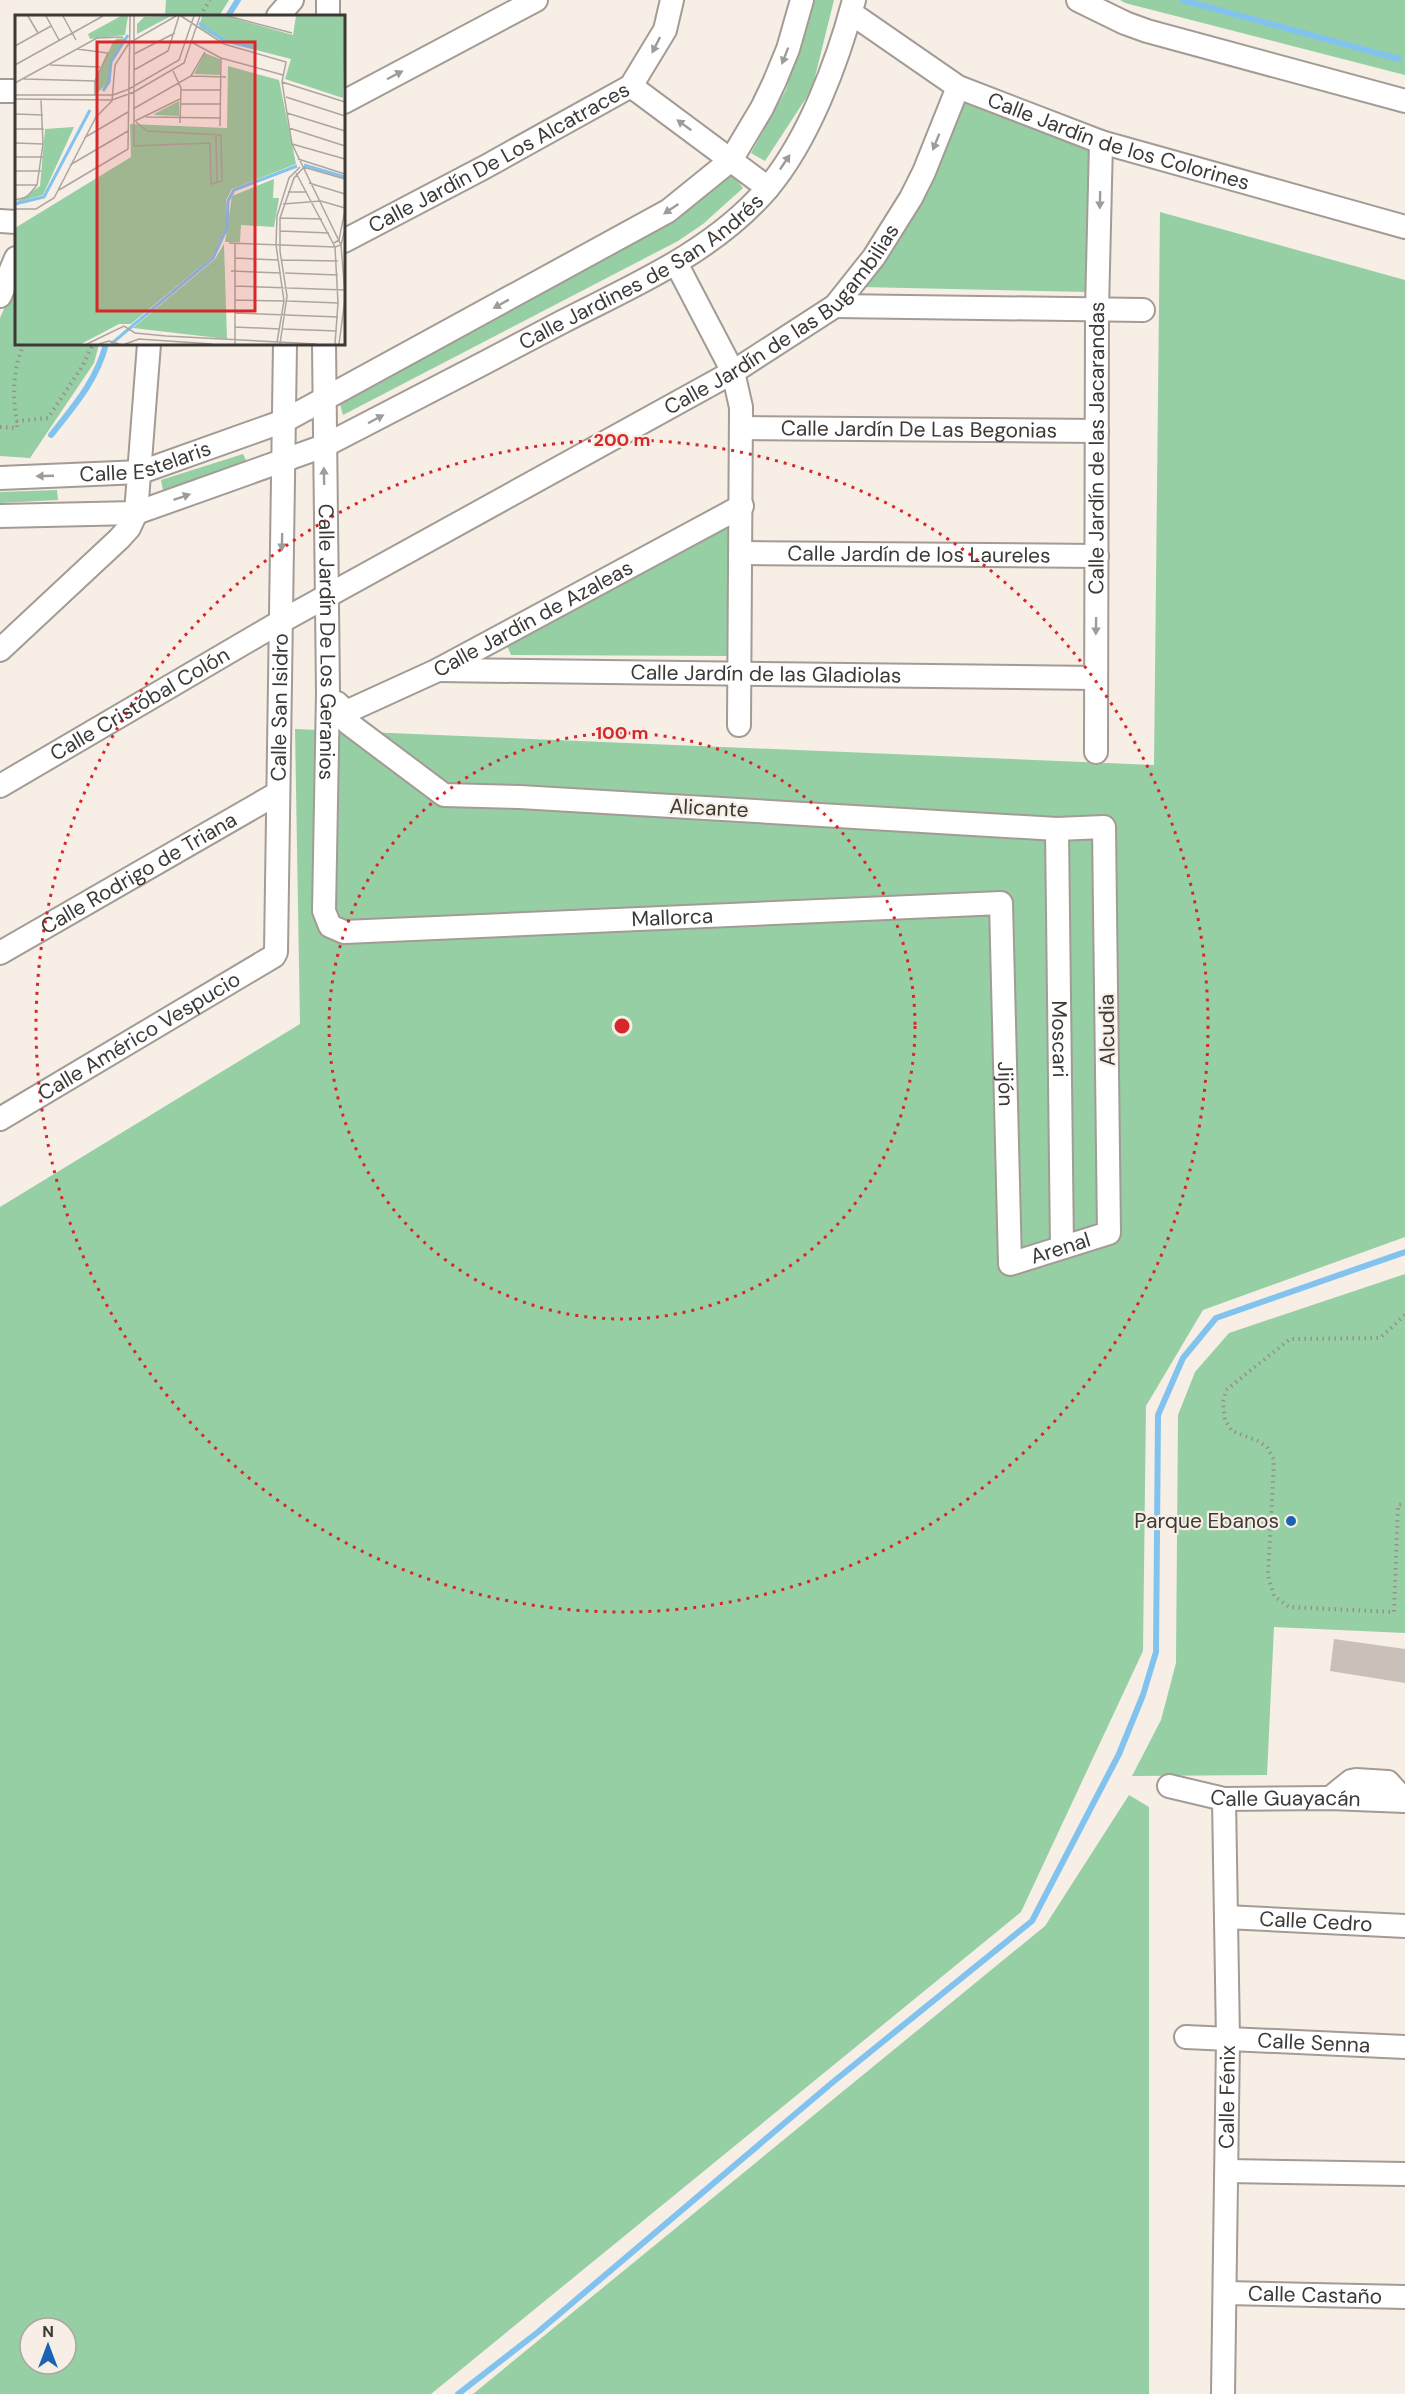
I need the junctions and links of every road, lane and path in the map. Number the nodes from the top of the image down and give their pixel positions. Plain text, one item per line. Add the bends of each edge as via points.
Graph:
1 (210, 0) edge
2 (536, 0) edge
3 (672, 0) edge
4 (802, 0) edge
5 (1078, 0) edge
6 (853, 6) edge
7 (201, 15) edge
8 (631, 86) junction
9 (958, 87) junction
10 (345, 101) edge
11 (1405, 101) edge
12 (1101, 142) junction
13 (731, 160) junction
14 (768, 188) junction
15 (0, 221) edge
16 (15, 222) edge
17 (1405, 227) edge
18 (345, 240) edge
19 (15, 260) edge
20 (676, 263) junction
21 (0, 296) edge
22 (835, 306) junction
23 (1097, 310) junction
24 (1143, 310) dead end
25 (24, 345) edge
26 (93, 345) edge
27 (149, 345) edge
28 (285, 345) edge
29 (324, 345) edge
30 (733, 372) junction
31 (324, 400) junction
32 (17, 421) junction
33 (284, 421) junction
34 (0, 428) edge
35 (742, 428) junction
36 (1097, 431) junction
37 (324, 446) junction
38 (284, 462) junction
39 (141, 472) junction
40 (0, 478) edge
41 (742, 506) junction
42 (136, 513) junction
43 (0, 516) edge
44 (741, 553) junction
45 (1097, 556) junction
46 (326, 597) junction
47 (280, 622) junction
48 (0, 650) edge
49 (438, 670) junction
50 (740, 674) junction
51 (1096, 678) junction
52 (328, 693) junction
53 (346, 712) junction
54 (739, 725) dead end
55 (1096, 752) dead end
56 (0, 786) edge
57 (278, 793) junction
58 (1104, 827) joint
59 (1057, 829) junction
60 (1001, 903) joint
61 (344, 932) joint
62 (276, 952) joint
63 (0, 953) edge
64 (0, 1119) edge
65 (1109, 1233) joint
66 (1062, 1247) junction
67 (1010, 1264) joint
68 (1405, 1315) edge
69 (1405, 1504) edge
70 (1169, 1786) dead end
71 (1224, 1799) junction
72 (1405, 1801) edge
73 (1226, 1917) junction
74 (1405, 1926) edge
75 (1186, 2037) dead end
76 (1228, 2039) junction
77 (1405, 2047) edge
78 (1227, 2171) junction
79 (1405, 2174) edge
80 (1225, 2293) junction
81 (1405, 2297) edge
82 (1223, 2394) edge

1 - 7 path
10 -> 2 street
3 -> 8 street, Calle Jardín De Los Alcatraces via 664,30
4 -> 13 street, Calle Jardines de San Andrés via 774,83
5 - 11 street via 1147,31
6 - 9 street, Calle Jardín de los Colorines
14 -> 6 street, Calle Jardines de San Andrés via 814,111
13 -> 8 street
8 - 18 street, Calle Jardín De Los Alcatraces
9 - 12 street, Calle Jardín de los Colorines
9 -> 22 street, Calle Jardín de las Bugambilias via 911,198 874,257
12 - 17 street, Calle Jardín de los Colorines
12 -> 23 street, Calle Jardín de las Jacarandas
13 - 14 street
13 -> 31 street, Calle Jardines de San Andrés via 668,211
14 - 20 street, Calle Jardines de San Andrés via 740,217
15 - 16 street
19 - 21 street
20 - 30 street
37 -> 20 street, Calle Jardines de San Andrés
22 - 23 street
22 - 30 street, Calle Jardín de las Bugambilias
23 - 24 street
23 - 36 street, Calle Jardín de las Jacarandas
25 - 32 path via 17,358
26 - 32 path via 48,418
27 - 39 street
28 - 33 street
29 - 31 street, Calle Jardín De Los Geranios
30 - 35 street
30 - 46 street, Calle Jardín de las Bugambilias
31 - 33 street, Calle Jardines de San Andrés
31 - 37 street, Calle Jardín De Los Geranios
32 - 34 path via 17,428
33 - 38 street
33 - 39 street, Calle Estelaris
35 - 36 street, Calle Jardín De Las Begonias
35 - 41 street
36 - 45 street, Calle Jardín de las Jacarandas
37 - 38 street, Calle Jardines de San Andrés
46 -> 37 street, Calle Jardín De Los Geranios
42 -> 38 street, Calle Estelaris
38 -> 47 street, Calle San Isidro
39 -> 40 street, Calle Estelaris
39 - 42 street
41 - 44 street
41 - 49 street, Calle Jardín de Azaleas
42 - 43 street, Calle Estelaris
42 - 48 street via 119,539
44 - 45 street, Calle Jardín de los Laureles
44 - 50 street
45 -> 51 street, Calle Jardín de las Jacarandas
46 - 47 street, Calle Jardín de las Bugambilias
46 - 52 street, Calle Jardín De Los Geranios
47 - 56 street, Calle Cristóbal Colón
47 - 57 street, Calle San Isidro
49 - 50 street, Calle Jardín de las Gladiolas
49 - 53 street, Calle Jardín de Azaleas
50 - 51 street, Calle Jardín de las Gladiolas
50 - 54 street
51 - 55 street, Calle Jardín de las Jacarandas
52 - 53 street
52 - 61 street, Calle Jardín De Los Geranios via 324,911 330,926
53 - 59 street, Alicante via 348,723 444,795
57 - 62 street, Calle San Isidro
57 - 63 street, Calle Rodrigo de Triana
58 - 59 street, Alicante
58 - 65 street, Alcudia
59 - 66 street, Moscari
60 - 61 street, Mallorca
60 - 67 street, Jijón
62 - 64 street, Calle Américo Vespucio
65 - 66 street, Arenal
66 - 67 street, Arenal
68 - 69 path via 1380,1338 1290,1339 1226,1390 1223,1403 1225,1420 1232,1431 1258,1441 1274,1460 1268,1576 1274,1596 1289,1607 1394,1612 1398,1505
70 - 71 street, Calle Guayacán
71 - 72 street, Calle Guayacán
71 - 73 street, Calle Fénix
73 - 74 street, Calle Cedro
73 - 76 street, Calle Fénix
75 - 76 street, Calle Senna
76 - 77 street, Calle Senna
76 - 78 street, Calle Fénix
78 - 79 street
78 - 80 street, Calle Fénix
80 - 81 street, Calle Castaño
80 - 82 street, Calle Fénix

